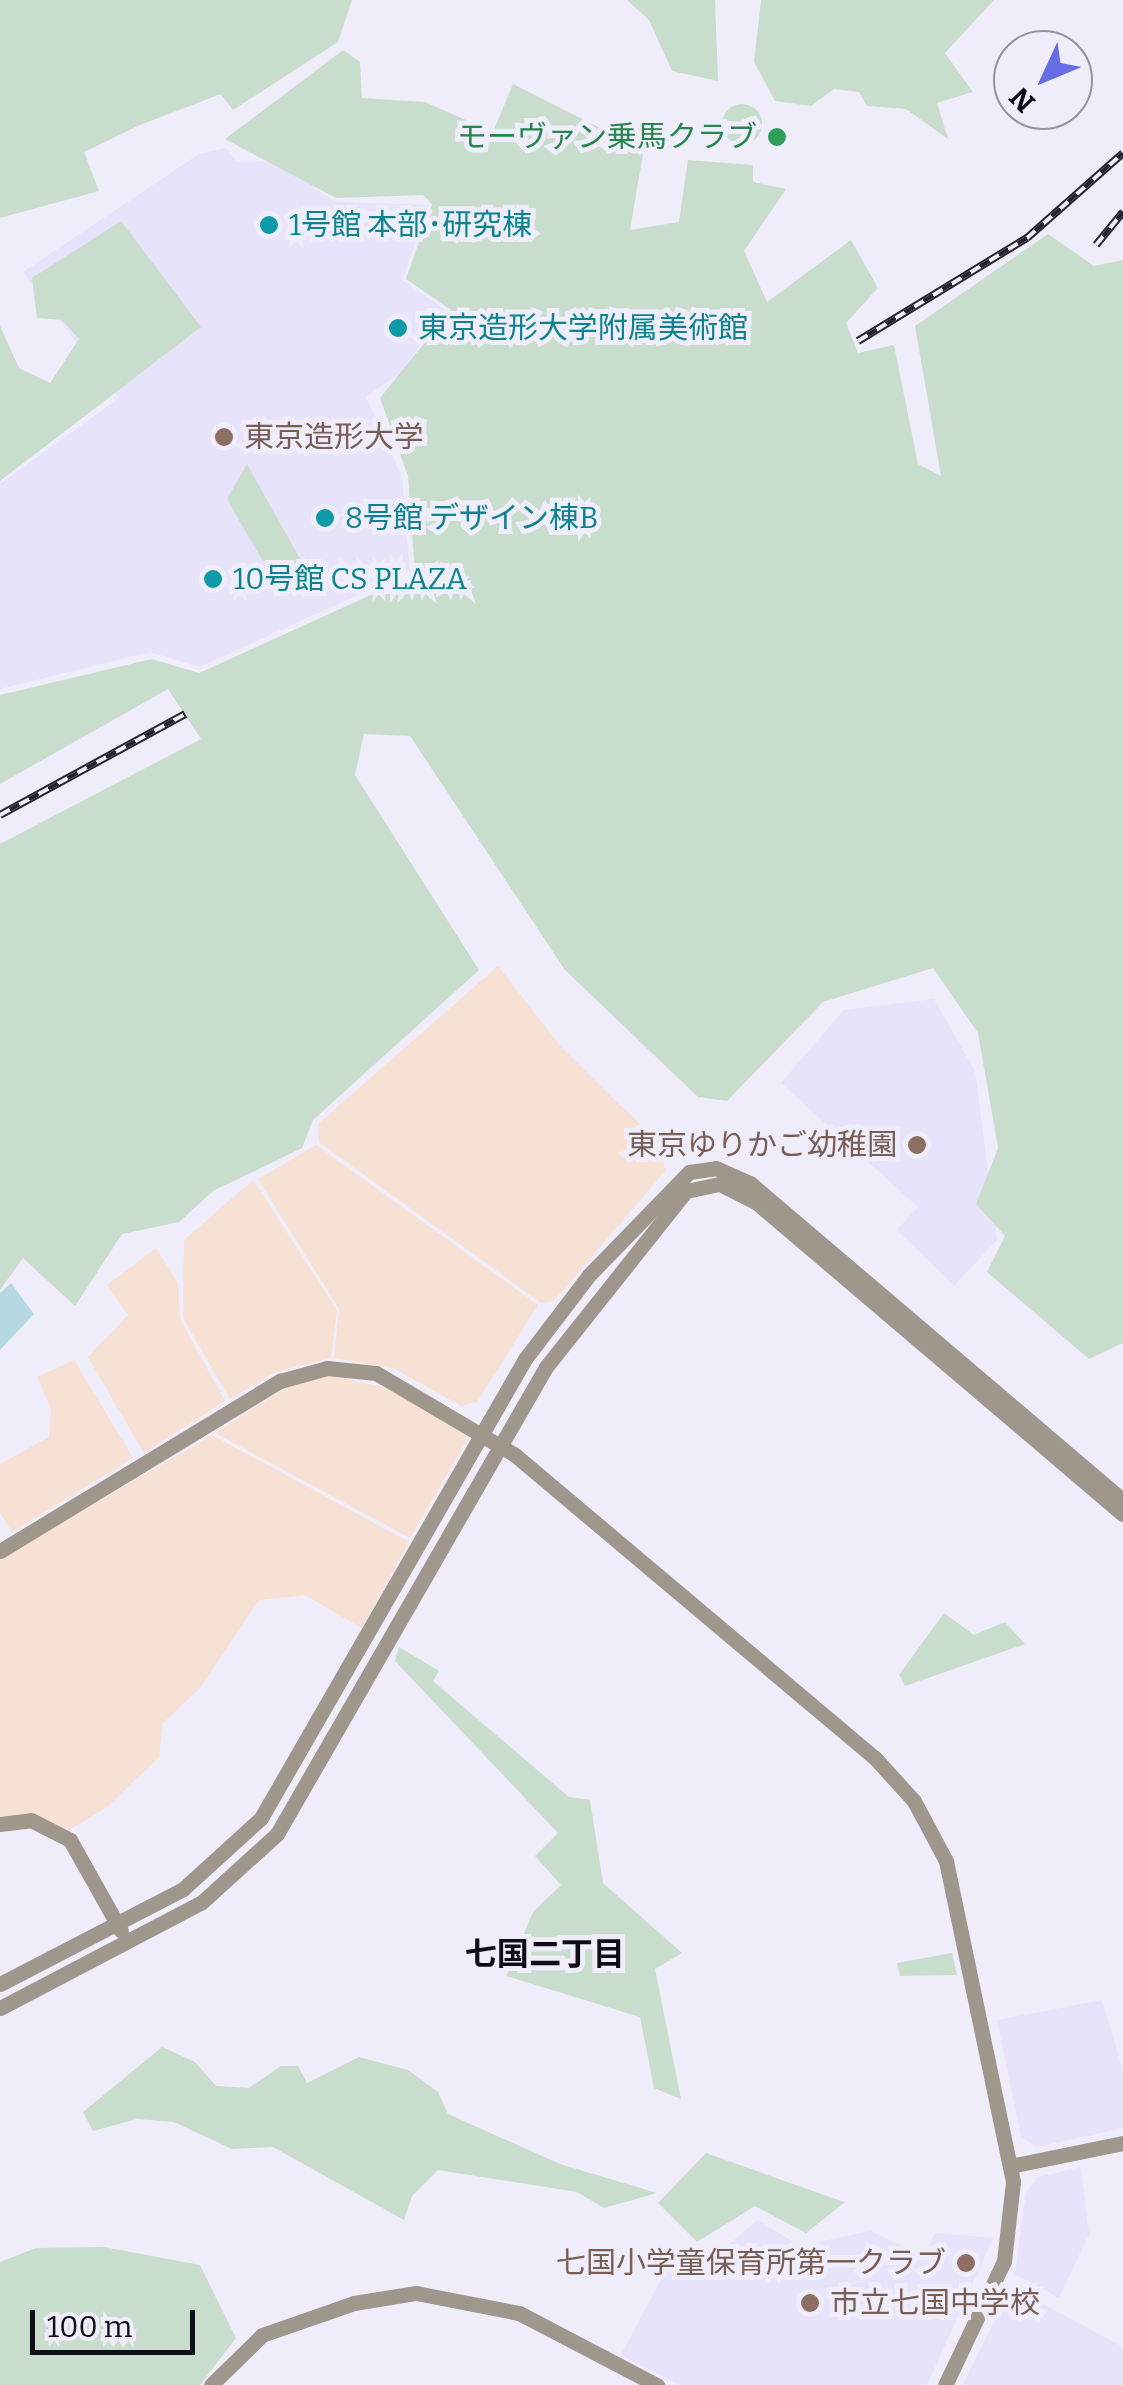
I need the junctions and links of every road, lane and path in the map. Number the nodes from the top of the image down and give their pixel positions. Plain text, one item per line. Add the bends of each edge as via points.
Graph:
1 (483, 1432) junction
2 (500, 1444) junction
3 (1123, 1500) edge
4 (1123, 1514) edge
5 (0, 1551) edge
6 (0, 1824) edge
7 (117, 1924) junction
8 (127, 1944) junction
9 (0, 1984) edge
10 (0, 2008) edge
11 (1123, 2143) edge
12 (1010, 2166) junction
13 (211, 2385) edge
14 (656, 2385) edge
15 (945, 2385) edge

1 - 2 street
1 - 3 street via 588,1275 675,1180 716,1168 750,1182
1 - 5 street via 376,1374 309,1371
1 - 7 street via 274,1800 205,1874
2 - 4 street via 559,1350 668,1208 686,1191 720,1184 757,1204
2 - 8 street via 277,1834 216,1893
2 - 12 street via 914,1801 956,1892
6 - 7 street via 31,1820 64,1834
7 - 8 street
7 - 9 street
8 - 10 street
11 - 12 street
12 - 15 street via 1004,2260
13 - 14 street via 262,2335 354,2302 433,2294 518,2313

